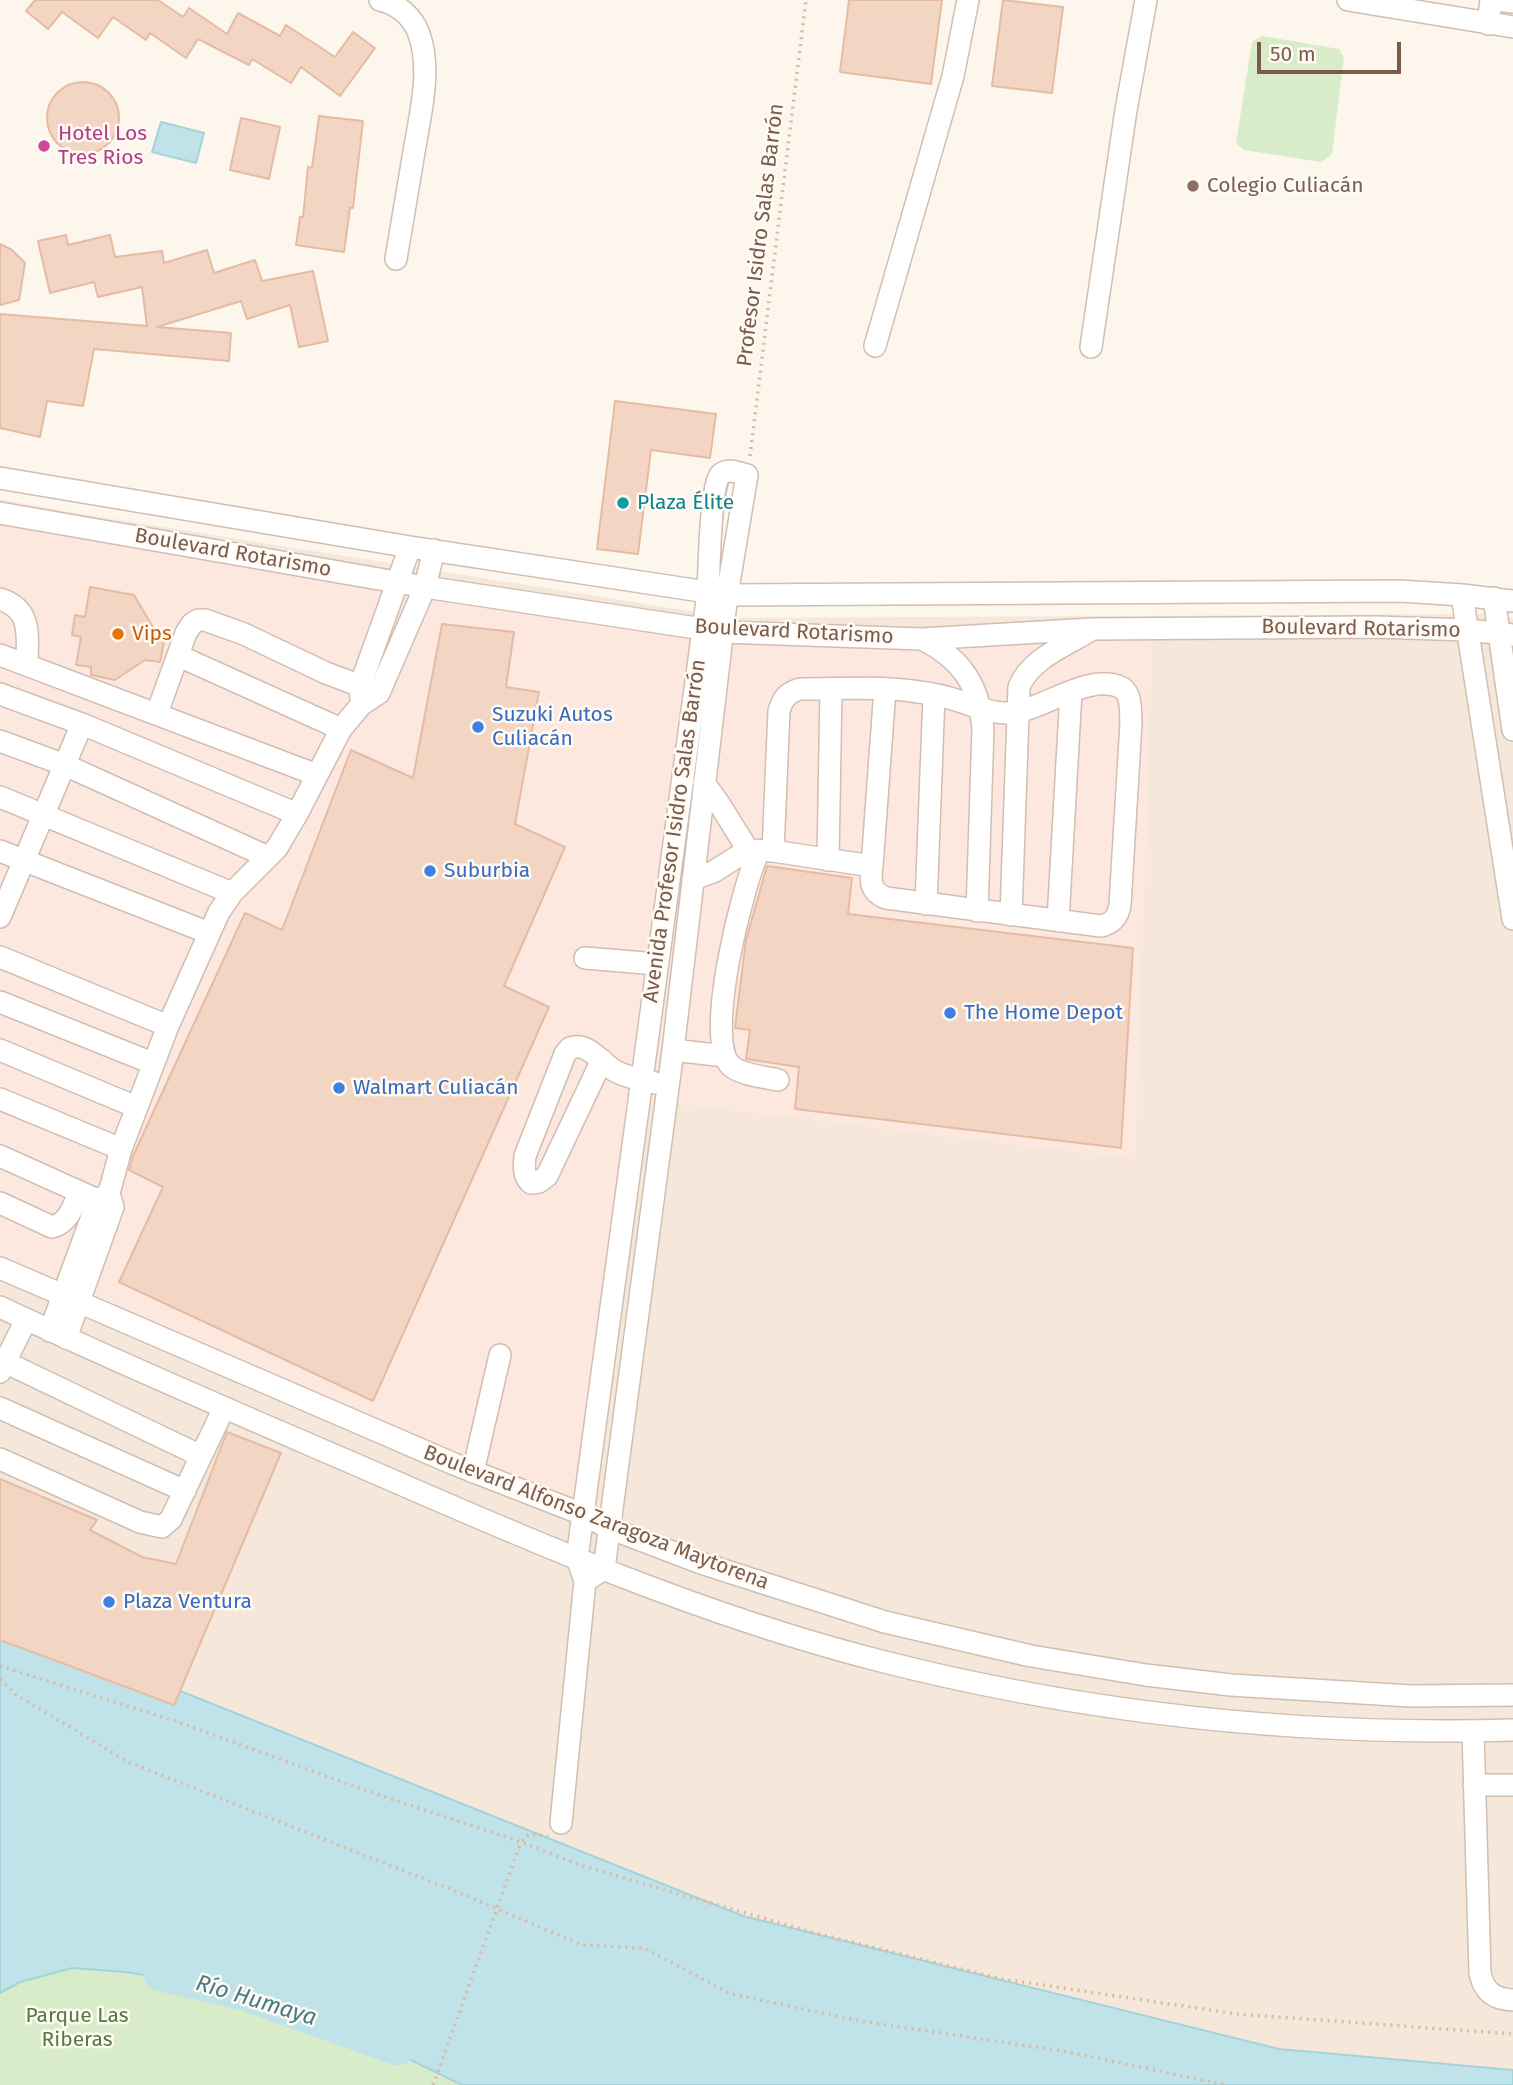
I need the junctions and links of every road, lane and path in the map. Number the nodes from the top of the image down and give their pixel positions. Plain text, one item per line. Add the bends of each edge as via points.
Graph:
1 (380, 0) edge
2 (806, 0) edge
3 (968, 0) edge
4 (1146, 0) edge
5 (1494, 0) edge
6 (1361, 1) edge
7 (1513, 2) edge
8 (1488, 24) junction
9 (1513, 27) edge
10 (396, 259) dead end
11 (875, 346) dead end
12 (1091, 347) dead end
13 (747, 475) joint
14 (4, 479) edge
15 (0, 502) edge
16 (0, 513) edge
17 (410, 547) junction
18 (434, 550) junction
19 (398, 582) junction
20 (425, 587) junction
21 (717, 594) junction
22 (1462, 595) junction
23 (0, 599) edge
24 (1503, 600) edge
25 (1091, 629) junction
26 (713, 630) junction
27 (1468, 630) junction
28 (1505, 634) edge
29 (922, 639) junction
30 (0, 655) edge
31 (178, 656) junction
32 (27, 664) junction
33 (831, 689) junction
34 (885, 689) junction
35 (1071, 692) junction
36 (0, 694) edge
37 (367, 694) junction
38 (934, 695) junction
39 (981, 710) junction
40 (1017, 712) junction
41 (157, 713) junction
42 (82, 724) junction
43 (341, 729) junction
44 (1513, 730) edge
45 (0, 741) edge
46 (65, 765) junction
47 (317, 775) junction
48 (704, 783) junction
49 (0, 797) edge
50 (297, 814) junction
51 (43, 817) junction
52 (0, 850) edge
53 (760, 851) junction
54 (268, 857) junction
55 (828, 860) junction
56 (24, 861) junction
57 (872, 866) junction
58 (693, 879) junction
59 (232, 893) junction
60 (926, 904) junction
61 (977, 911) junction
62 (1, 913) edge
63 (1011, 915) junction
64 (1513, 919) edge
65 (1058, 921) junction
66 (209, 933) junction
67 (0, 957) edge
68 (585, 958) dead end
69 (657, 964) junction
70 (0, 1002) edge
71 (168, 1026) junction
72 (0, 1050) edge
73 (673, 1050) junction
74 (725, 1056) junction
75 (602, 1060) junction
76 (152, 1063) junction
77 (642, 1080) junction
78 (778, 1080) dead end
79 (667, 1086) junction
80 (0, 1098) edge
81 (136, 1107) junction
82 (121, 1149) junction
83 (0, 1156) edge
84 (100, 1198) junction
85 (0, 1203) edge
86 (0, 1268) edge
87 (71, 1299) junction
88 (0, 1307) edge
89 (26, 1320) junction
90 (58, 1334) junction
91 (500, 1355) dead end
92 (3, 1367) edge
93 (0, 1408) edge
94 (225, 1408) junction
95 (201, 1456) junction
96 (0, 1459) edge
97 (473, 1472) junction
98 (185, 1491) junction
99 (582, 1514) junction
100 (609, 1528) junction
101 (577, 1558) junction
102 (604, 1569) junction
103 (585, 1581) junction
104 (0, 1666) edge
105 (1146, 1675) junction
106 (0, 1679) edge
107 (1513, 1695) edge
108 (1142, 1713) junction
109 (1513, 1730) edge
110 (1473, 1731) junction
111 (1474, 1785) junction
112 (1513, 1785) edge
113 (561, 1823) joint
114 (521, 1842) junction
115 (1513, 2000) edge
116 (1513, 2034) edge
117 (433, 2085) edge
118 (1226, 2085) edge

1 - 10 street via 408,15 419,33 424,57 422,100
2 - 13 path, Profesor Isidro Salas Barrón
3 - 11 street via 953,76
4 - 12 street
5 - 7 street
5 - 8 street
6 - 8 street
8 - 9 street
13 - 21 street, Avenida Profesor Isidro Salas Barrón
14 - 15 street
14 - 17 street, Boulevard Rotarismo
16 - 19 street, Boulevard Rotarismo
17 - 18 street, Boulevard Rotarismo
17 - 19 street
18 - 20 street
18 - 21 street, Boulevard Rotarismo
19 - 20 street, Boulevard Rotarismo
19 - 37 street
20 - 26 street, Boulevard Rotarismo
20 - 37 street
21 - 22 street, Boulevard Rotarismo via 1400,591
21 - 26 street, Avenida Profesor Isidro Salas Barrón
22 - 24 street, Boulevard Rotarismo
22 - 27 street
23 - 32 street via 17,606 23,615
24 - 28 street
25 - 27 street, Boulevard Rotarismo
25 - 29 street, Boulevard Rotarismo
25 - 40 street via 1029,670 1019,687
26 - 29 street, Boulevard Rotarismo
26 - 48 street, Avenida Profesor Isidro Salas Barrón
26 - 69 street, Avenida Profesor Isidro Salas Barrón
27 - 28 street, Boulevard Rotarismo
27 - 64 street
28 - 44 street
29 - 39 street via 960,667
30 - 32 street
31 - 37 street via 192,624 205,620
31 - 41 street
31 - 43 street
32 - 41 street
33 - 34 street
33 - 53 street via 800,689 782,701
33 - 55 street
34 - 38 street
34 - 57 street
35 - 40 street
35 - 65 street
35 - 65 street via 1122,686 1129,698 1131,723 1120,905 1115,920 1101,926
36 - 42 street
37 - 43 street
38 - 39 street
38 - 60 street
39 - 40 street
39 - 61 street
40 - 63 street
41 - 47 street
42 - 46 street
42 - 50 street
43 - 47 street
45 - 46 street
46 - 51 street
46 - 54 street
47 - 50 street
48 - 53 street
48 - 58 street, Avenida Profesor Isidro Salas Barrón
49 - 51 street
50 - 54 street
51 - 56 street
51 - 59 street
52 - 56 street
53 - 55 street
53 - 58 street
53 - 74 street via 749,875 725,981 720,1031
54 - 59 street
55 - 57 street
56 - 62 street
56 - 66 street
57 - 60 street via 871,885 878,895
58 - 73 street, Avenida Profesor Isidro Salas Barrón
59 - 66 street
60 - 61 street
61 - 63 street
63 - 65 street
66 - 71 street
67 - 71 street
68 - 69 street
69 - 77 street, Avenida Profesor Isidro Salas Barrón
70 - 76 street
71 - 76 street
72 - 81 street
73 - 74 street
73 - 79 street, Avenida Profesor Isidro Salas Barrón
74 - 78 street via 733,1067
75 - 75 street via 547,1176 531,1183 526,1178 525,1156 565,1054 581,1046
75 - 77 street via 618,1073
76 - 81 street
77 - 79 street
77 - 99 street, Avenida Profesor Isidro Salas Barrón
79 - 100 street, Avenida Profesor Isidro Salas Barrón
80 - 82 street
81 - 82 street
82 - 84 street
83 - 84 street
84 - 85 street via 52,1227
84 - 87 street
86 - 87 street, Boulevard Alfonso Zaragoza Maytorena
87 - 90 street
87 - 97 street, Boulevard Alfonso Zaragoza Maytorena
88 - 89 street, Boulevard Alfonso Zaragoza Maytorena
89 - 90 street, Boulevard Alfonso Zaragoza Maytorena
89 - 92 street
90 - 94 street, Boulevard Alfonso Zaragoza Maytorena
91 - 97 street
92 - 95 street
93 - 98 street
94 - 95 street
94 - 101 street, Boulevard Alfonso Zaragoza Maytorena
95 - 98 street
96 - 98 street via 156,1528 171,1519
97 - 99 street, Boulevard Alfonso Zaragoza Maytorena
99 - 100 street, Boulevard Alfonso Zaragoza Maytorena
99 - 101 street, Avenida Profesor Isidro Salas Barrón
100 - 102 street, Avenida Profesor Isidro Salas Barrón
100 - 105 street, Boulevard Alfonso Zaragoza Maytorena via 724,1572 885,1622 1031,1656
101 - 102 street, Boulevard Alfonso Zaragoza Maytorena
101 - 103 street, Avenida Profesor Isidro Salas Barrón
102 - 103 street
102 - 108 street, Boulevard Alfonso Zaragoza Maytorena via 692,1603 867,1658 1003,1689
103 - 113 street, Avenida Profesor Isidro Salas Barrón
104 - 114 path via 178,1722
105 - 107 street, Boulevard Alfonso Zaragoza Maytorena via 1411,1696
105 - 108 street
106 - 118 path via 15,1694 128,1762 582,1945 644,1948 731,1994 866,2022 1063,2051
108 - 110 street, Boulevard Alfonso Zaragoza Maytorena via 1362,1730
109 - 110 street, Boulevard Alfonso Zaragoza Maytorena
110 - 111 street
111 - 112 street
111 - 115 street via 1480,1973 1490,1994
113 - 114 path via 551,1836 529,1833
114 - 116 path via 580,1866 1002,1979 1237,2014
114 - 117 path, bridge

